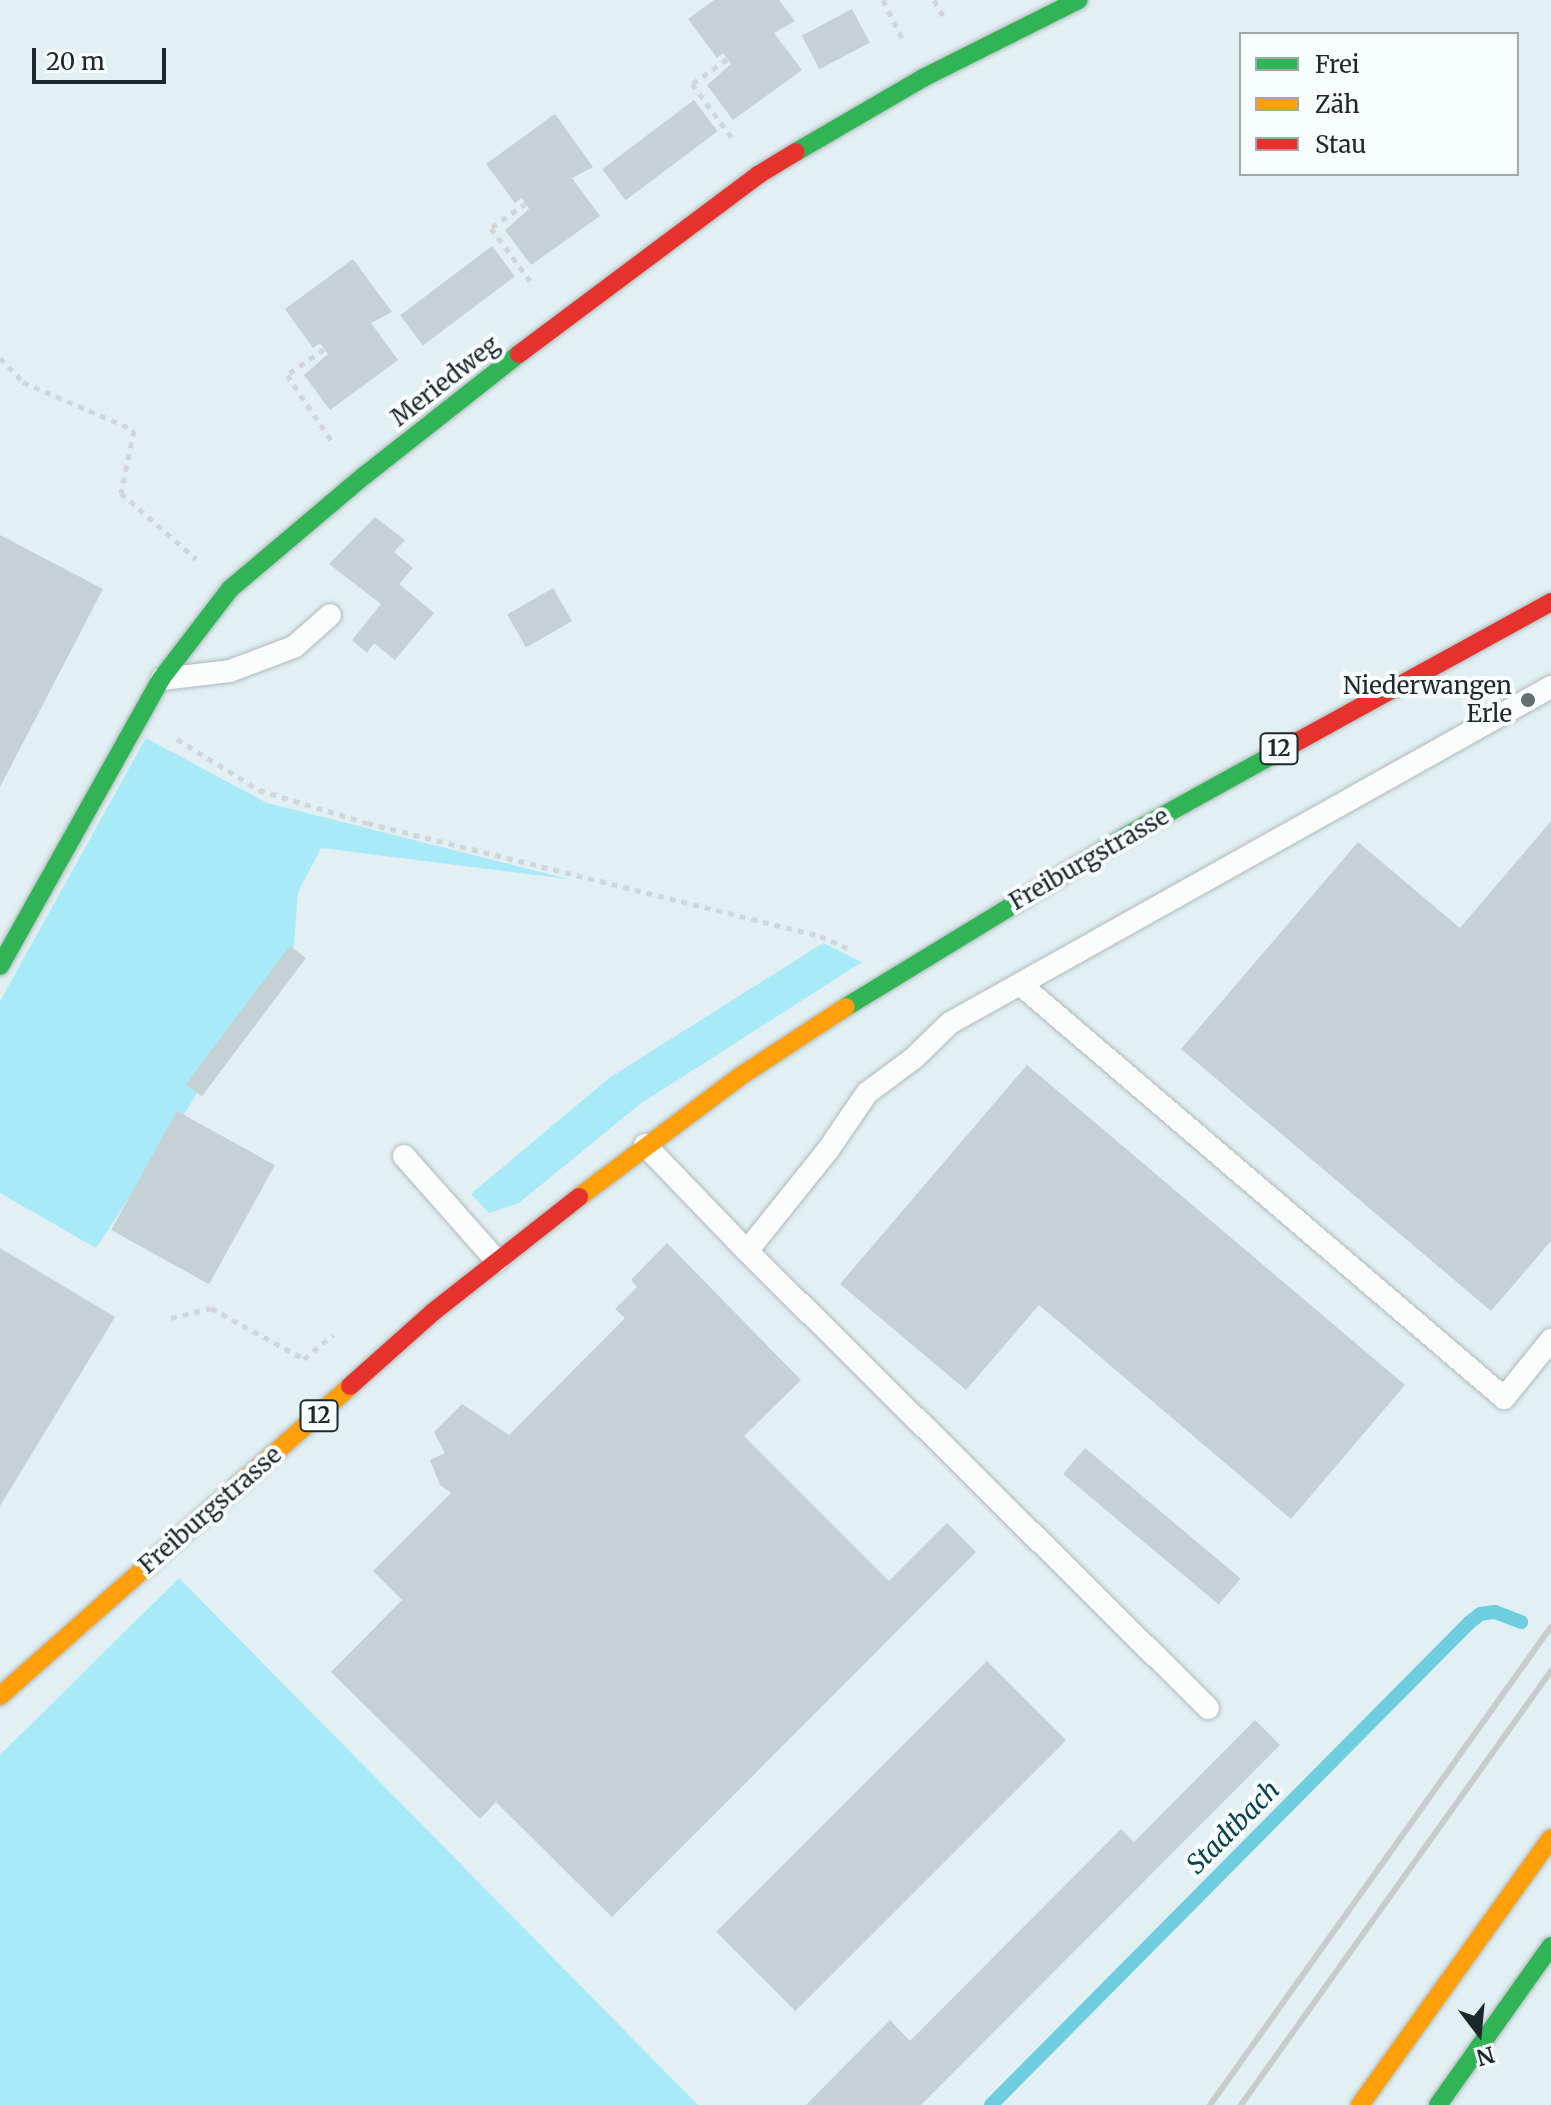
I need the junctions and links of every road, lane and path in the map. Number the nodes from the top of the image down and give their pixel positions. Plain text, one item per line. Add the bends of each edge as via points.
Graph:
1 (1079, 0) edge
2 (727, 59) dead end
3 (758, 175) junction
4 (526, 203) dead end
5 (559, 322) junction
6 (324, 349) dead end
7 (0, 358) edge
8 (336, 449) dead end
9 (198, 561) dead end
10 (1551, 602) edge
11 (330, 615) dead end
12 (161, 679) junction
13 (1551, 687) edge
14 (141, 716) junction
15 (0, 966) edge
16 (899, 972) junction
17 (1020, 984) junction
18 (645, 1145) junction
19 (404, 1156) dead end
20 (747, 1251) junction
21 (497, 1261) junction
22 (171, 1318) dead end
23 (337, 1332) dead end
24 (1551, 1340) edge
25 (0, 1696) edge
26 (1208, 1708) dead end
27 (1551, 1838) edge
28 (1551, 1946) edge
29 (1360, 2105) edge
30 (1438, 2105) edge

1 - 3 main road, Meriedweg via 923,78
2 - 3 path via 692,84
3 - 5 main road, Meriedweg
4 - 5 path via 491,228
5 - 12 main road, Meriedweg via 230,589
6 - 8 path via 287,375
7 - 9 path via 23,382 134,430 121,493
10 - 16 main road, Freiburgstrasse / 12 via 1241,771
11 - 12 lane via 294,647 230,671
12 - 14 main road, Meriedweg
13 - 17 lane
14 - 15 main road, Meriedweg
14 - 16 path via 259,790 367,823 820,936
16 - 18 main road, Freiburgstrasse / 12
17 - 20 lane via 950,1023 867,1093
17 - 24 lane via 1504,1398
18 - 20 lane
18 - 21 main road, Freiburgstrasse / 12
19 - 21 lane
20 - 26 lane
21 - 25 main road, Freiburgstrasse / 12
22 - 23 path via 211,1308 304,1359
27 - 29 main road
28 - 30 main road

